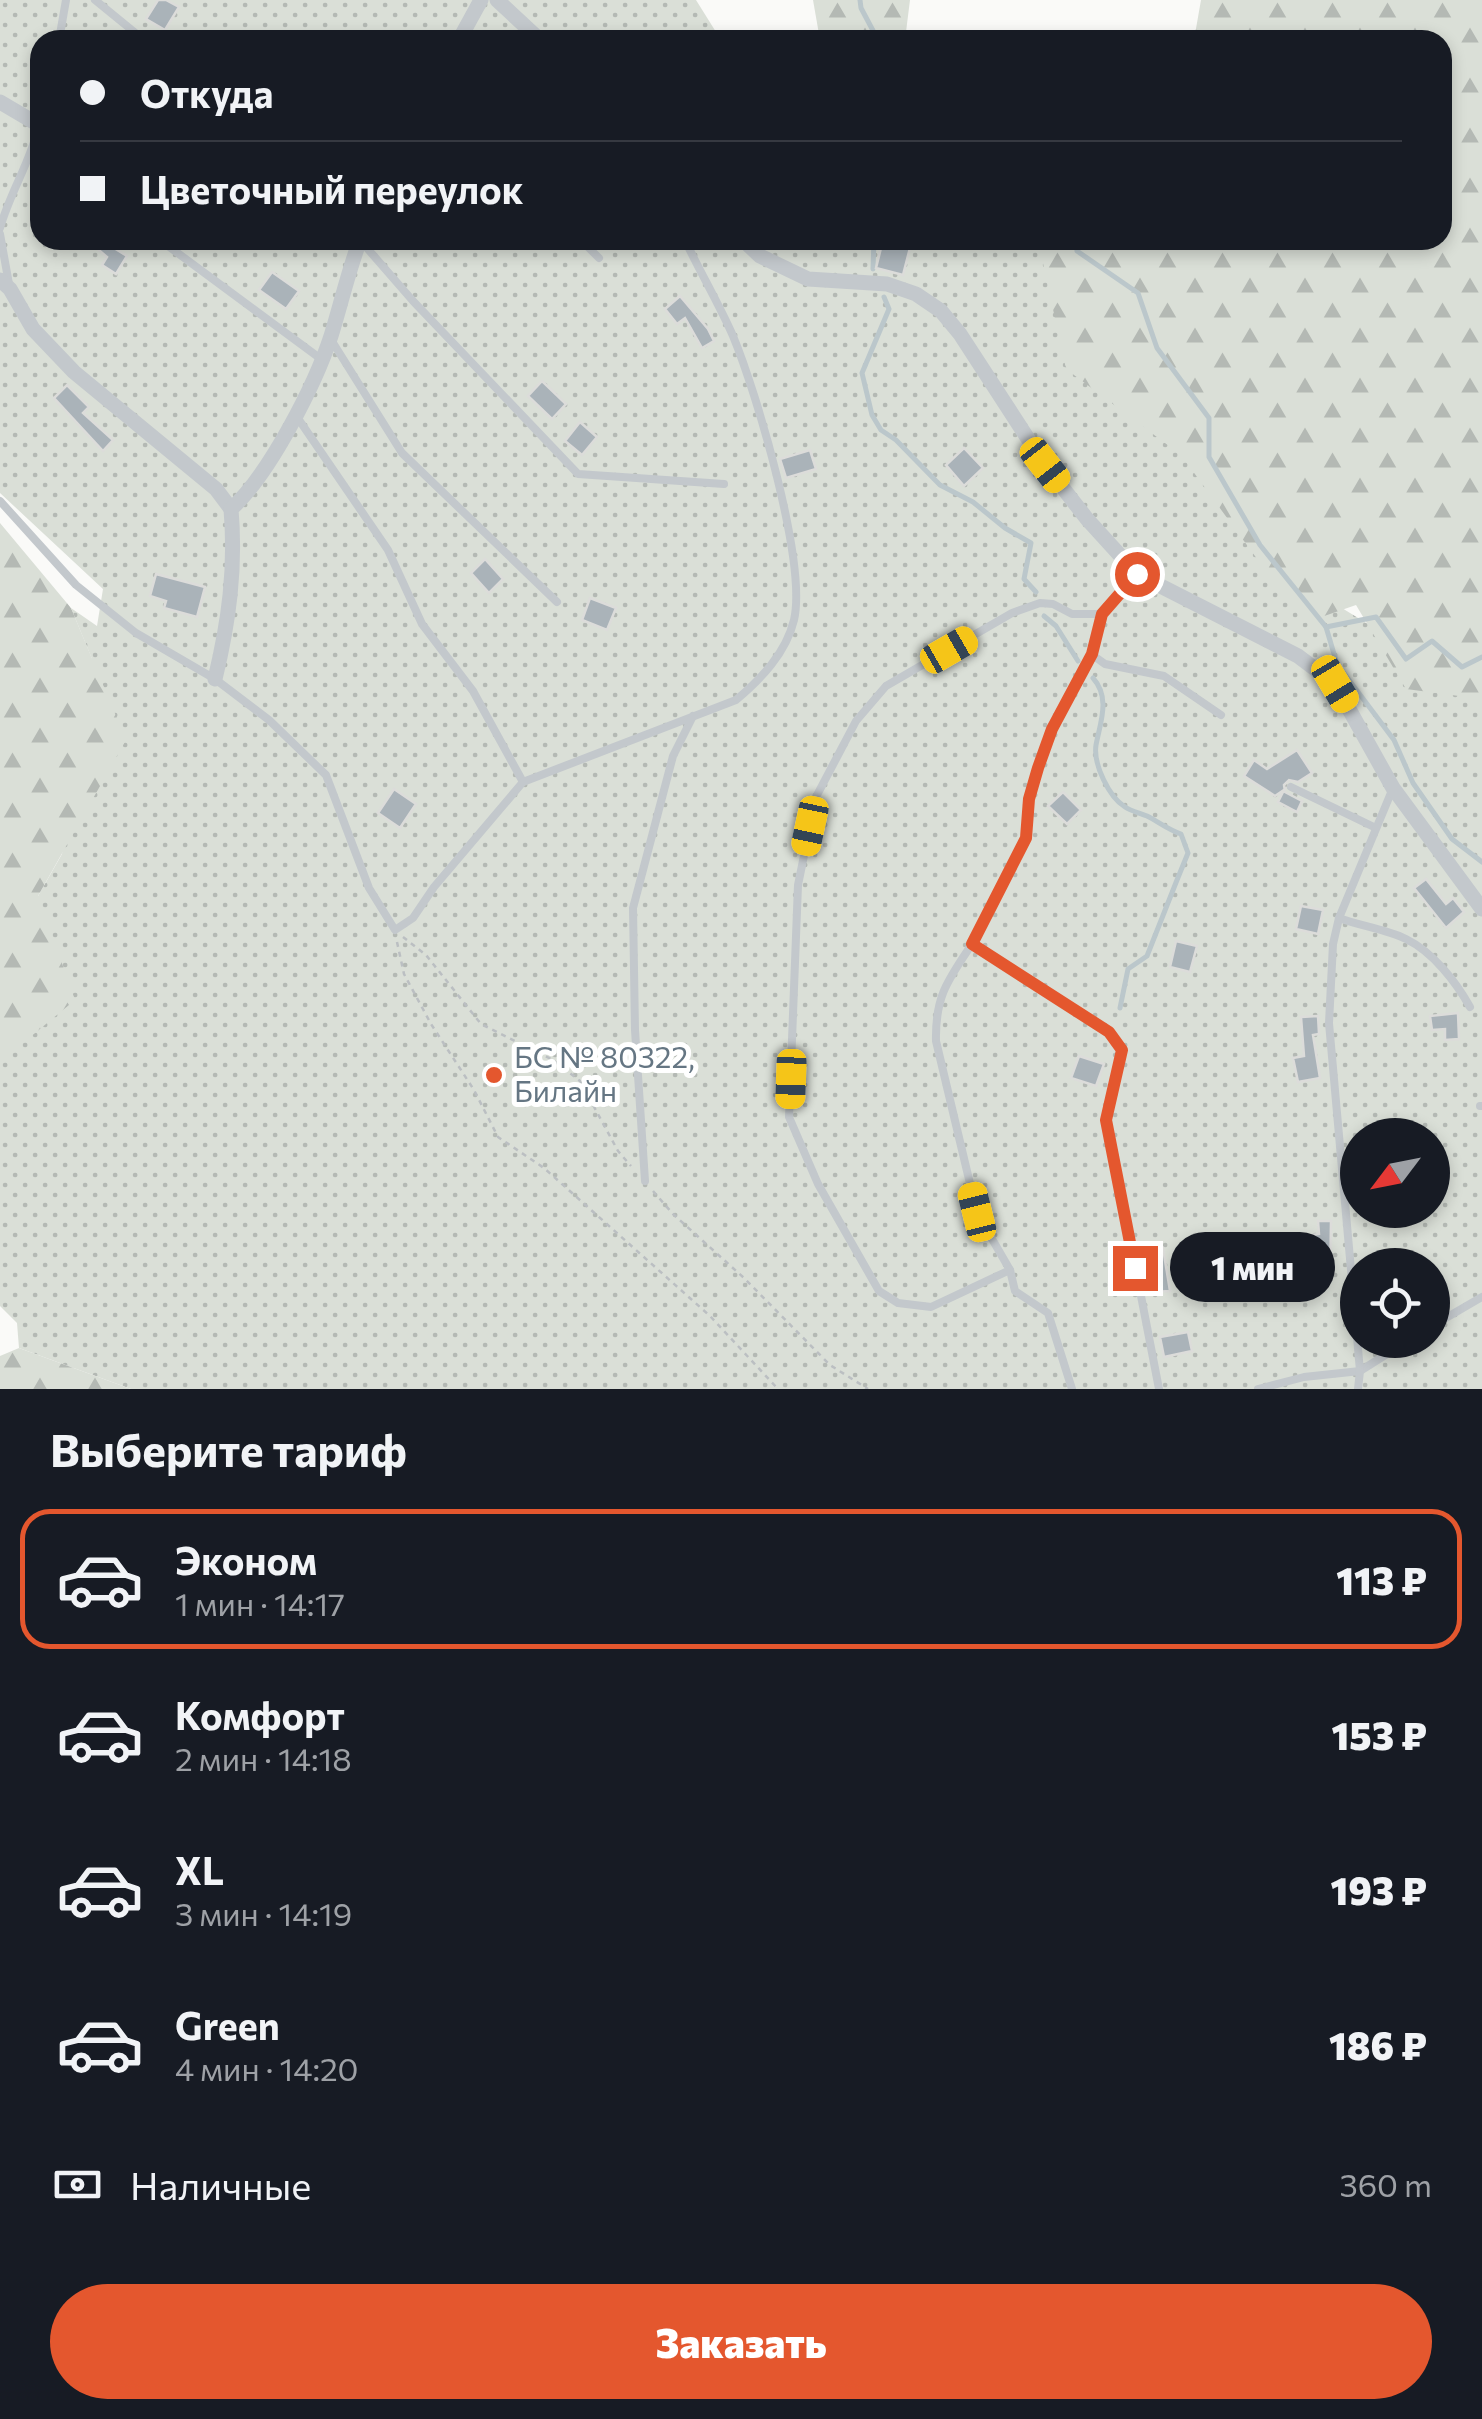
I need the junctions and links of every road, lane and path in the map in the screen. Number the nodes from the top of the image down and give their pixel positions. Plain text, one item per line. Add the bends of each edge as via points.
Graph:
1 (66, 0) edge
2 (95, 0) edge
3 (481, 0) edge
4 (496, 0) edge
5 (60, 30) edge
6 (132, 30) edge
7 (465, 30) edge
8 (529, 30) edge
9 (0, 102) edge
10 (30, 118) edge
11 (30, 162) edge
12 (0, 231) edge
13 (174, 250) edge
14 (356, 250) edge
15 (369, 250) edge
16 (591, 250) edge
17 (690, 250) edge
18 (754, 250) edge
19 (599, 258) dead end
20 (5, 284) edge
21 (330, 338) junction
22 (322, 359) junction
23 (295, 414) junction
24 (724, 484) dead end
25 (0, 501) edge
26 (231, 509) junction
27 (1137, 574) junction
28 (557, 602) dead end
29 (1102, 614) junction
30 (1092, 654) junction
31 (216, 679) junction
32 (693, 716) junction
33 (1220, 716) dead end
34 (523, 782) junction
35 (1291, 787) dead end
36 (1392, 788) junction
37 (1376, 828) junction
38 (1482, 908) edge
39 (1339, 918) junction
40 (395, 930) junction
41 (972, 944) junction
42 (1470, 1008) dead end
43 (645, 1181) junction
44 (1010, 1270) junction
45 (1482, 1297) edge
46 (1450, 1316) edge
47 (1379, 1358) edge
48 (1360, 1370) junction
49 (778, 1389) edge
50 (868, 1389) edge
51 (1072, 1389) edge
52 (1159, 1389) edge
53 (1258, 1389) edge
54 (1358, 1389) edge

1 - 5 lane
2 - 6 lane
3 - 7 street
4 - 8 street
9 - 10 street
11 - 12 lane
12 - 20 lane
13 - 22 lane
14 - 21 street
15 - 24 lane via 578,474
16 - 19 lane
17 - 32 lane via 733,336 758,408 798,586 793,622 760,680 736,700
18 - 27 street via 808,280 887,284 941,311 1045,465
20 - 26 street via 33,329 74,372 216,489
21 - 22 street
21 - 28 lane via 402,453
22 - 23 street
23 - 26 street via 249,493
23 - 34 lane via 388,550 422,624 473,692
25 - 31 lane via 76,585 136,633
26 - 31 street via 230,616
27 - 29 lane
27 - 36 street via 1298,656 1335,684
29 - 30 lane
29 - 44 lane via 1072,614 1040,603 886,686 856,721 816,797 798,885 790,1118 818,1184 879,1291 898,1303 931,1307
30 - 33 lane via 1105,664 1164,676
30 - 41 lane via 1038,768 1026,838
31 - 40 lane via 326,775 369,888
32 - 34 lane
32 - 43 lane via 672,756 633,908
34 - 40 lane via 413,918
35 - 37 lane
36 - 37 lane
36 - 38 street
37 - 39 lane
39 - 42 lane via 1407,939 1443,969
39 - 48 lane via 1329,1023
40 - 43 path via 426,955 481,1024 580,1080 618,1151
40 - 49 path via 404,974 498,1137 544,1168 710,1316
41 - 44 lane via 942,988 936,1041 977,1212
41 - 52 lane via 1109,1032 1122,1050 1106,1120
43 - 50 path via 830,1365
44 - 51 lane via 1015,1291 1048,1314
45 - 46 lane
47 - 48 lane
48 - 53 lane
48 - 54 lane

